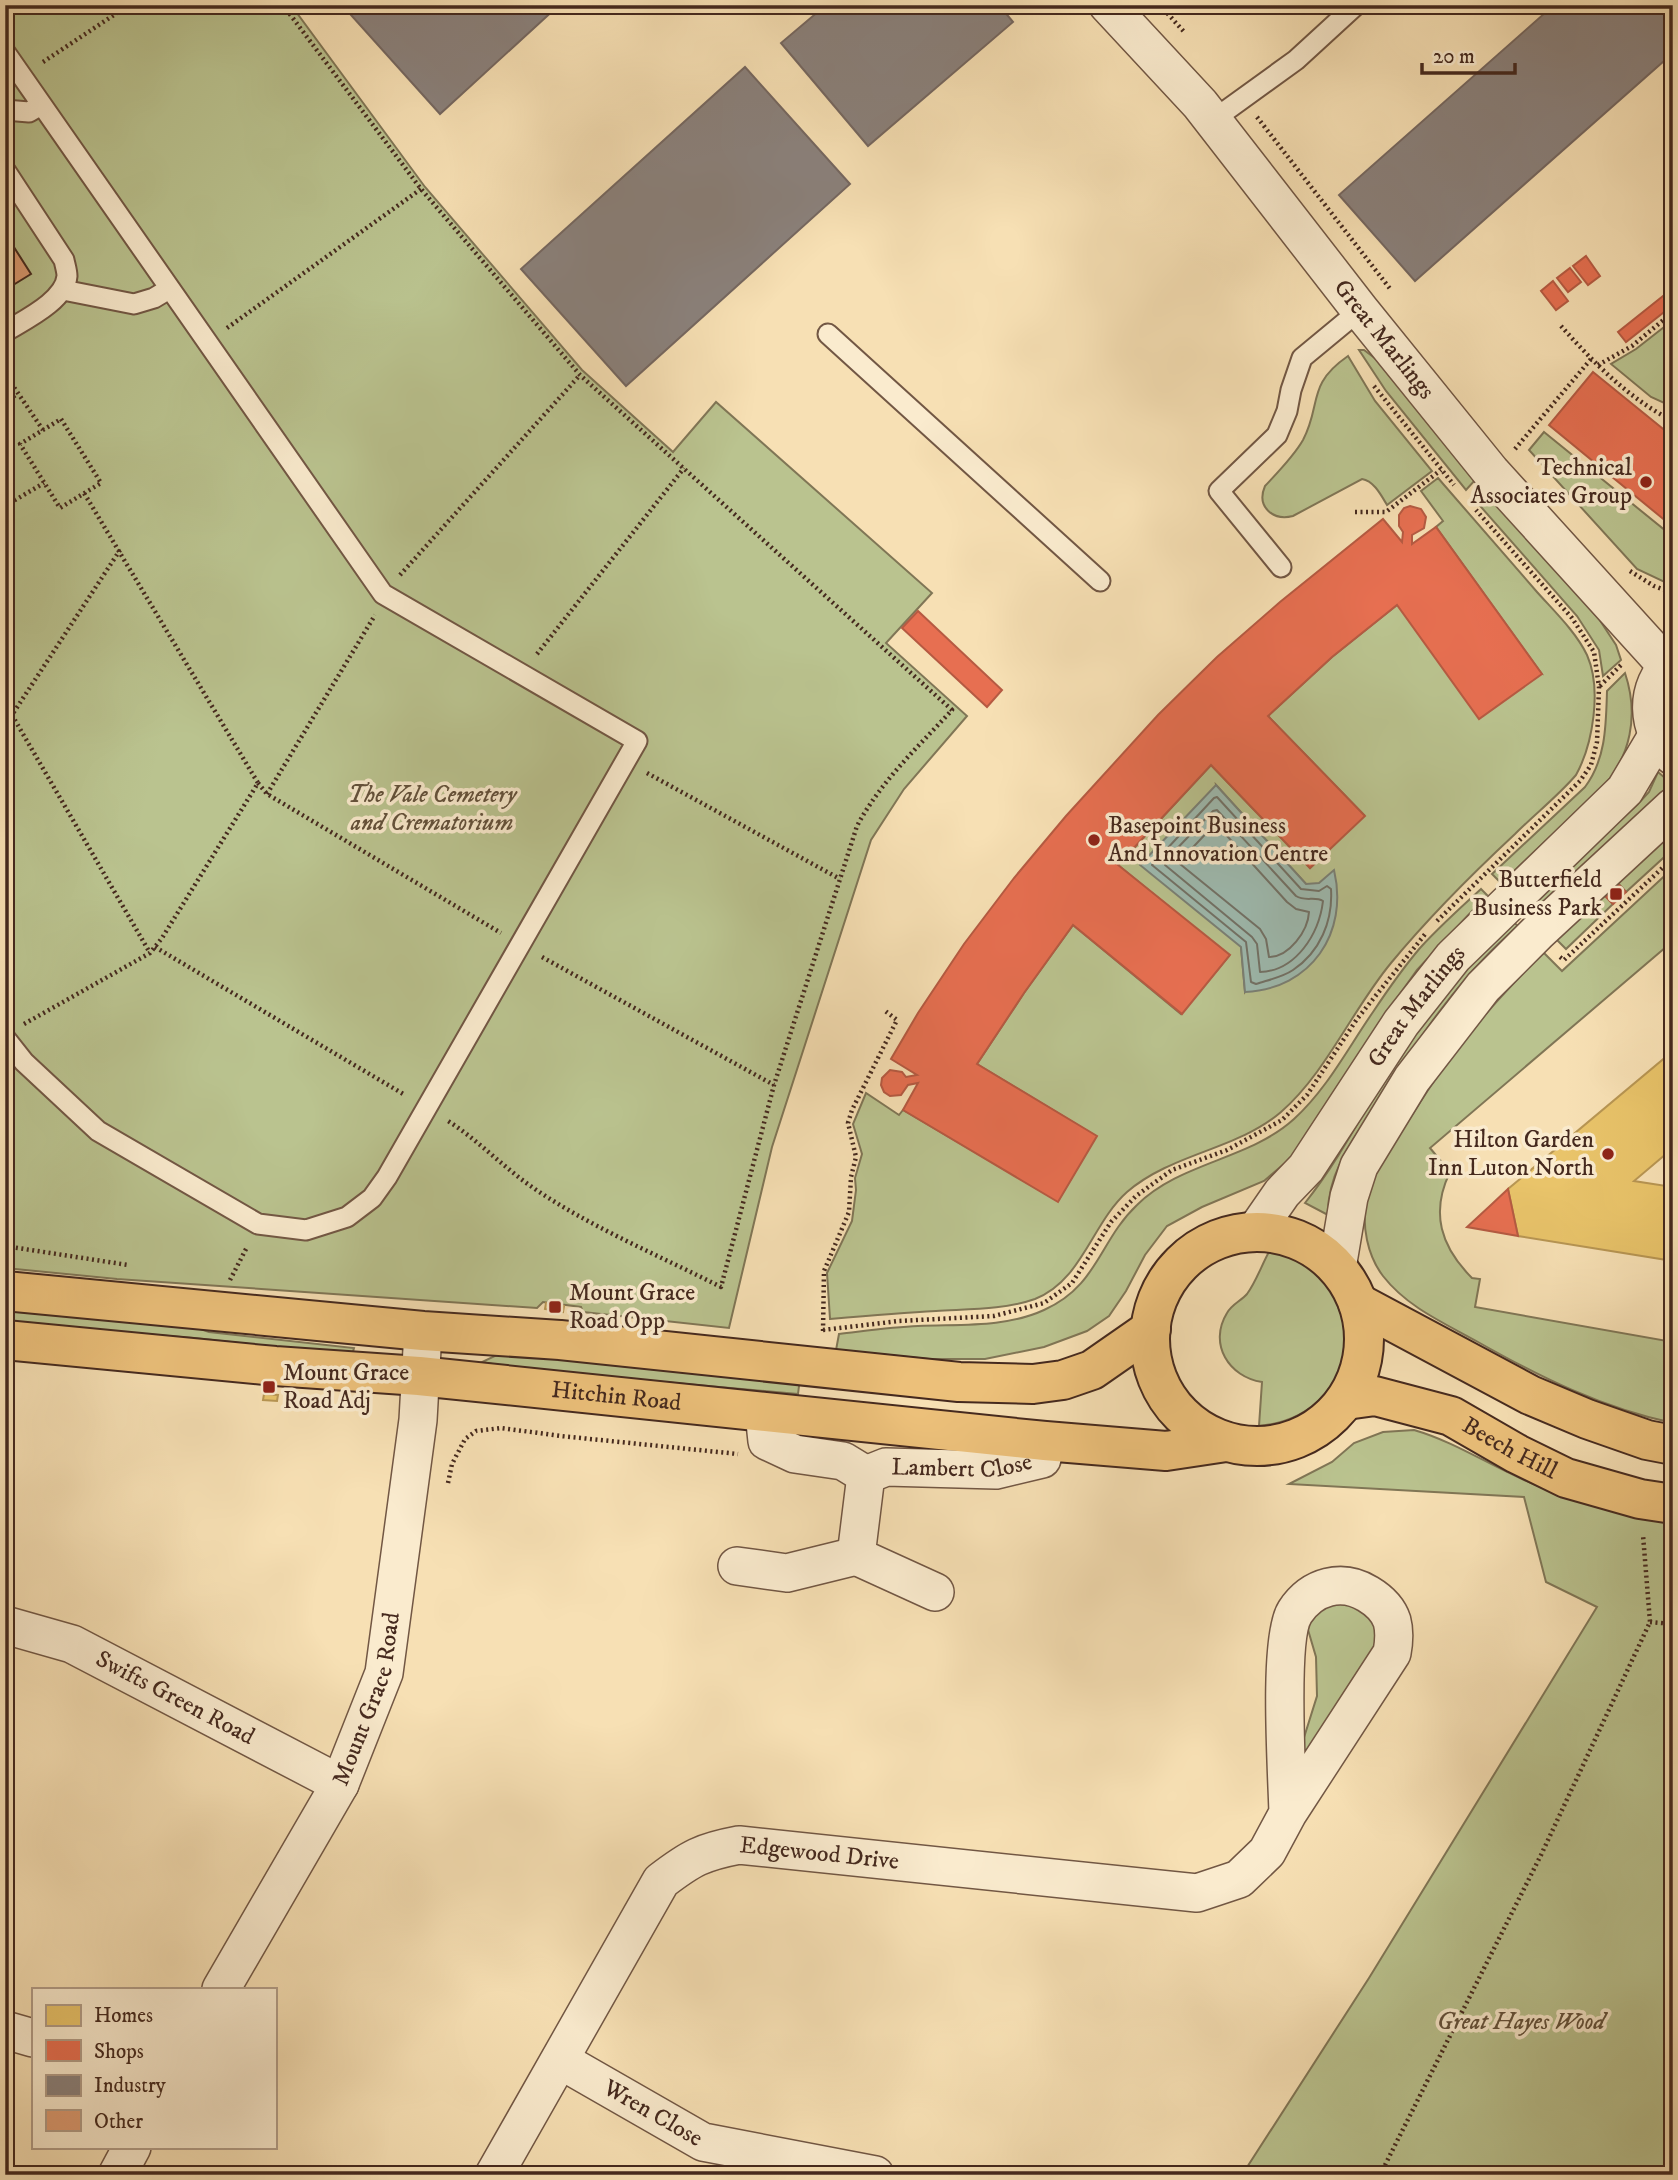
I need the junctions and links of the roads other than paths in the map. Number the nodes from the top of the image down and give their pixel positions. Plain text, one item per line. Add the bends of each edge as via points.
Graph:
1 (1108, 5) edge
2 (1356, 5) edge
3 (5, 52) edge
4 (41, 105) junction
5 (5, 110) edge
6 (1213, 120) junction
7 (5, 170) edge
8 (169, 289) junction
9 (63, 290) junction
10 (1360, 310) junction
11 (5, 332) edge
12 (828, 334) dead end
13 (1281, 568) dead end
14 (1100, 581) dead end
15 (1670, 664) edge
16 (1665, 746) edge
17 (1673, 807) edge
18 (11, 1033) edge
19 (1255, 1232) junction
20 (1337, 1268) junction
21 (5, 1291) edge
22 (1358, 1303) junction
23 (1151, 1329) junction
24 (423, 1331) junction
25 (5, 1340) edge
26 (419, 1376) junction
27 (1346, 1400) junction
28 (764, 1413) junction
29 (1045, 1441) junction
30 (1226, 1442) junction
31 (1673, 1445) edge
32 (866, 1475) junction
33 (1656, 1501) edge
34 (856, 1556) junction
35 (737, 1566) dead end
36 (935, 1592) dead end
37 (5, 1625) edge
38 (340, 1784) junction
39 (1288, 1813) junction
40 (222, 1988) edge
41 (5, 2030) edge
42 (32, 2038) edge
43 (561, 2060) junction
44 (131, 2148) edge
45 (117, 2175) edge
46 (494, 2175) edge
47 (875, 2175) edge

1 - 6 street, Great Marlings
2 - 6 lane via 1296,60
3 - 4 lane
4 - 5 lane via 29,112
4 - 8 lane
6 - 10 street, Great Marlings
7 - 9 lane via 64,260 67,276
8 - 9 lane via 134,304
8 - 18 lane via 385,595 637,741 387,1177 372,1198 347,1217 306,1230 258,1224 98,1131 24,1062
9 - 11 lane
10 - 13 lane via 1302,358 1277,435 1219,491
10 - 15 street, Great Marlings via 1491,472
12 - 14 lane
15 - 16 street, Great Marlings via 1657,681 1651,700 1651,719
16 - 19 street, Great Marlings via 1453,957 1401,1023 1306,1168
17 - 20 street, Great Marlings via 1483,987 1412,1079 1359,1167
19 - 20 main road via 1300,1241
19 - 23 main road via 1212,1242 1193,1254 1164,1287
20 - 22 main road
21 - 24 main road, Hitchin Road
22 - 27 main road via 1364,1353
22 - 31 main road via 1530,1395 1647,1440
23 - 24 main road, Hitchin Road via 1092,1370 1033,1384 959,1382 560,1340
23 - 30 main road via 1152,1359 1161,1386 1177,1411 1199,1430
24 - 26 street, Mount Grace Road
25 - 26 main road, Hitchin Road
26 - 28 main road, Hitchin Road
26 - 38 street, Mount Grace Road via 418,1420 384,1673
27 - 30 main road via 1306,1435 1253,1447
27 - 33 main road, Beech Hill via 1375,1396 1451,1416 1566,1478
28 - 29 main road, Hitchin Road
28 - 32 street, Lambert Close via 767,1441 795,1454 843,1461
29 - 30 main road, Hitchin Road via 1166,1451
29 - 32 street, Lambert Close via 1042,1459 996,1470 886,1467
32 - 34 street, Lambert Close
34 - 35 street via 787,1573
34 - 36 street
37 - 38 street, Swifts Green Road via 72,1644
38 - 40 street, Mount Grace Road
39 - 39 street, Edgewood Drive via 1392,1653 1391,1618 1379,1601 1355,1586 1334,1584 1313,1592 1294,1613 1285,1675
39 - 43 street, Edgewood Drive via 1267,1852 1238,1879 1198,1893 740,1845 706,1851 661,1881
41 - 42 street
43 - 46 street, Edgewood Drive
43 - 47 street, Wren Close via 703,2142
44 - 45 street

